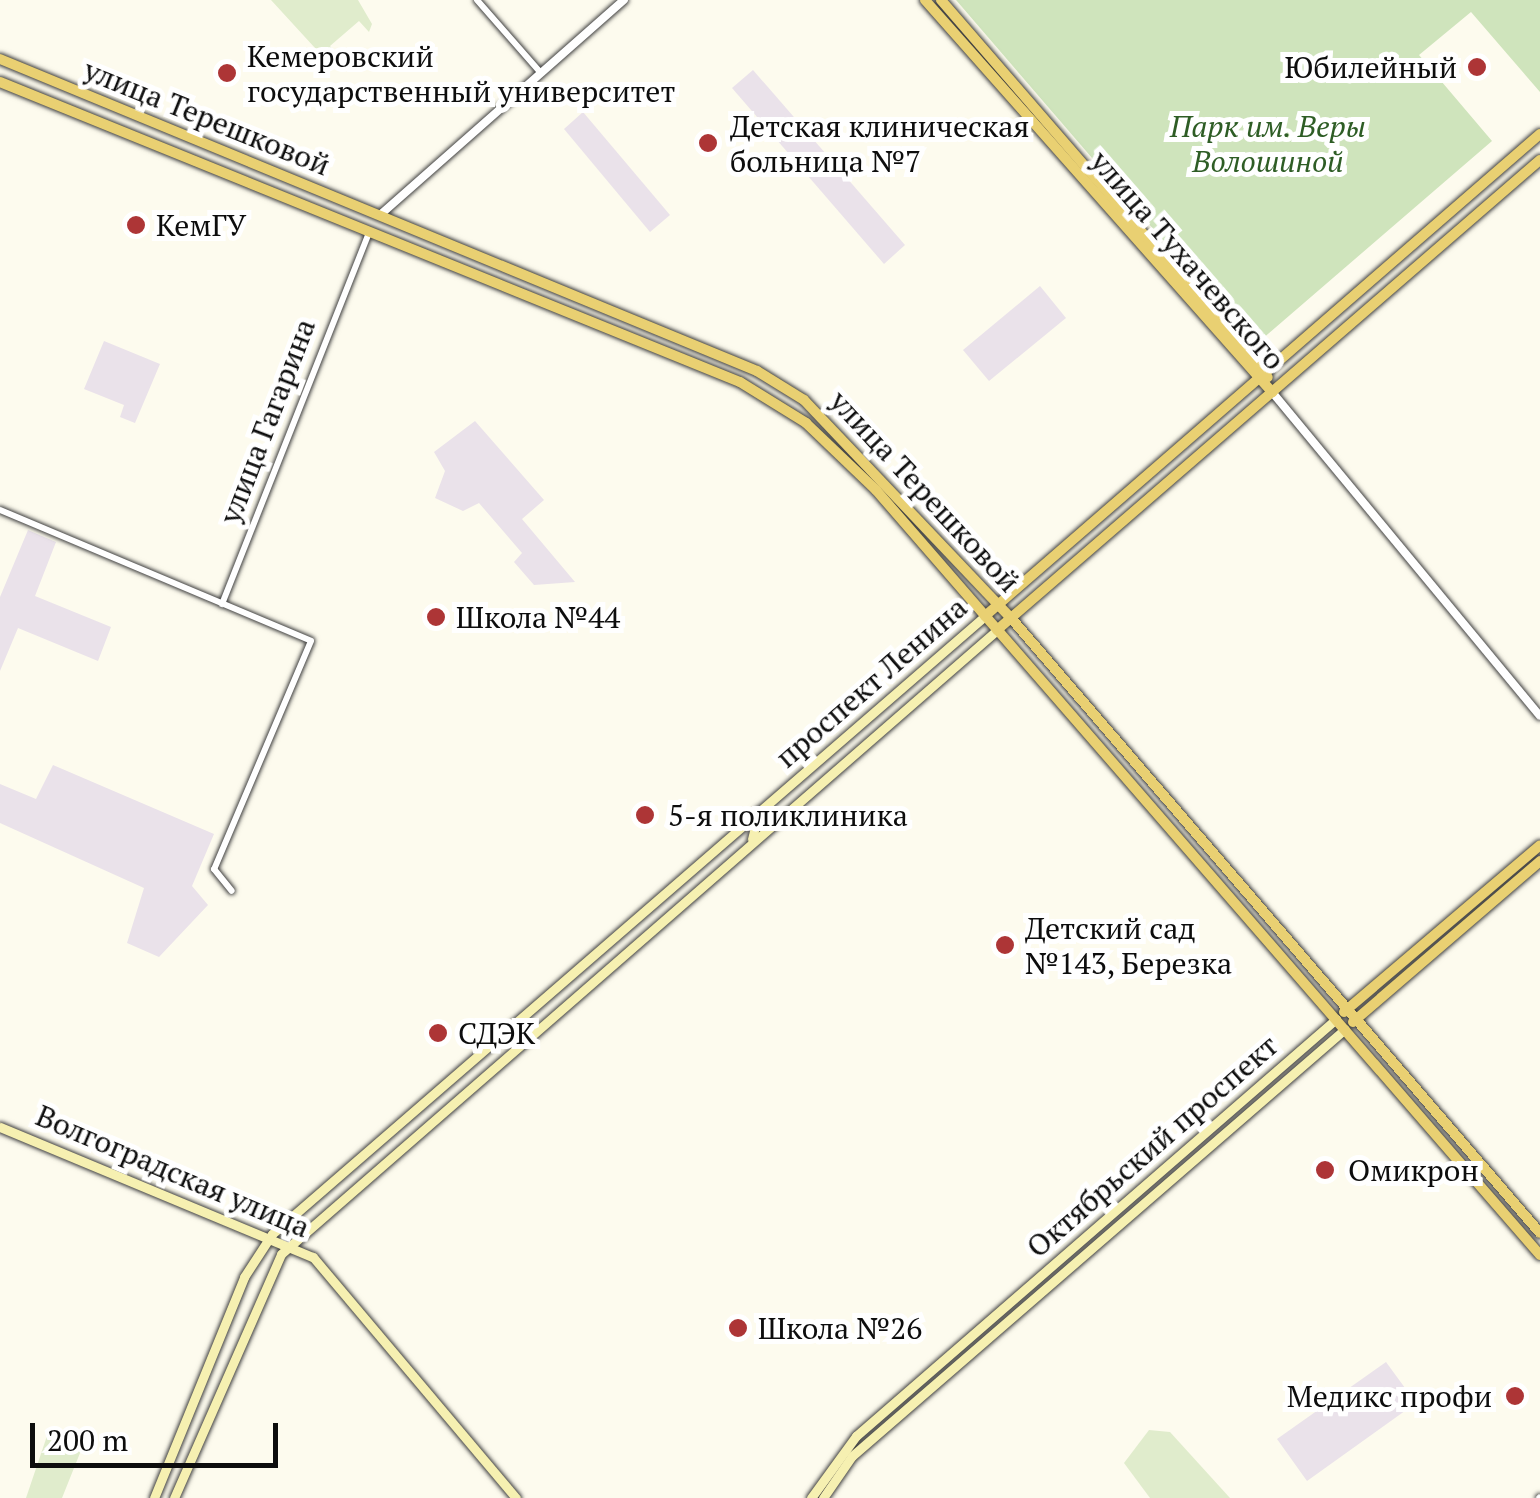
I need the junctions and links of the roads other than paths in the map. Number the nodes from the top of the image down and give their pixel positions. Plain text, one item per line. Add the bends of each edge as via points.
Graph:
1 (478, 0) edge
2 (624, 0) edge
3 (925, 0) edge
4 (941, 0) edge
5 (0, 59) edge
6 (540, 72) junction
7 (0, 82) edge
8 (1539, 136) edge
9 (1540, 160) edge
10 (380, 215) junction
11 (370, 231) junction
12 (1263, 377) junction
13 (1272, 392) junction
14 (0, 510) edge
15 (222, 604) junction
16 (999, 604) junction
17 (985, 616) junction
18 (1012, 618) junction
19 (997, 630) junction
20 (1540, 716) edge
21 (759, 811) junction
22 (1540, 845) edge
23 (745, 849) junction
24 (1540, 861) edge
25 (232, 891) dead end
26 (1348, 1009) junction
27 (1356, 1019) junction
28 (1336, 1020) junction
29 (1344, 1029) junction
30 (0, 1126) edge
31 (1540, 1233) edge
32 (272, 1234) junction
33 (291, 1243) junction
34 (1540, 1255) edge
35 (154, 1498) edge
36 (174, 1498) edge
37 (516, 1498) edge
38 (812, 1498) edge
39 (823, 1498) edge

1 - 6 street
2 - 6 street, улица Гагарина
3 - 12 main road, улица Тухачевского
4 - 12 main road, улица Тухачевского
5 - 10 main road, улица Терешковой
6 - 10 street, улица Гагарина
7 - 11 main road, улица Терешковой
8 - 12 main road, проспект Ленина
9 - 13 main road, проспект Ленина
10 - 11 main road, улица Гагарина
10 - 16 main road, улица Терешковой via 786,388 832,422
11 - 15 street, улица Гагарина
11 - 17 main road, улица Терешковой via 776,401 834,447
12 - 13 main road, улица Тухачевского
12 - 16 main road, проспект Ленина
13 - 18 main road, проспект Ленина
13 - 20 street
14 - 15 street
15 - 25 street via 312,641 214,868
16 - 17 main road, проспект Ленина
16 - 18 main road, улица Терешковой
17 - 19 main road, улица Терешковой
17 - 21 main road, проспект Ленина
18 - 19 main road, проспект Ленина
18 - 26 main road, улица Терешковой
19 - 23 main road, проспект Ленина
19 - 28 main road, улица Терешковой
21 - 23 main road
21 - 32 main road, проспект Ленина
22 - 26 main road, Октябрьский проспект
23 - 33 main road, проспект Ленина
24 - 27 main road, Октябрьский проспект
26 - 27 main road, улица Терешковой
26 - 28 main road, Октябрьский проспект
27 - 29 main road, Октябрьский проспект
27 - 31 main road, улица Терешковой
28 - 29 main road, улица Терешковой
28 - 38 main road, Октябрьский проспект via 856,1436
29 - 34 main road, улица Терешковой
29 - 39 main road, Октябрьский проспект via 865,1445
30 - 32 main road, Волгоградская улица
32 - 33 main road, Волгоградская улица
32 - 35 main road, проспект Ленина via 244,1277
33 - 36 main road, проспект Ленина via 266,1274
33 - 37 main road, Волгоградская улица via 322,1265

